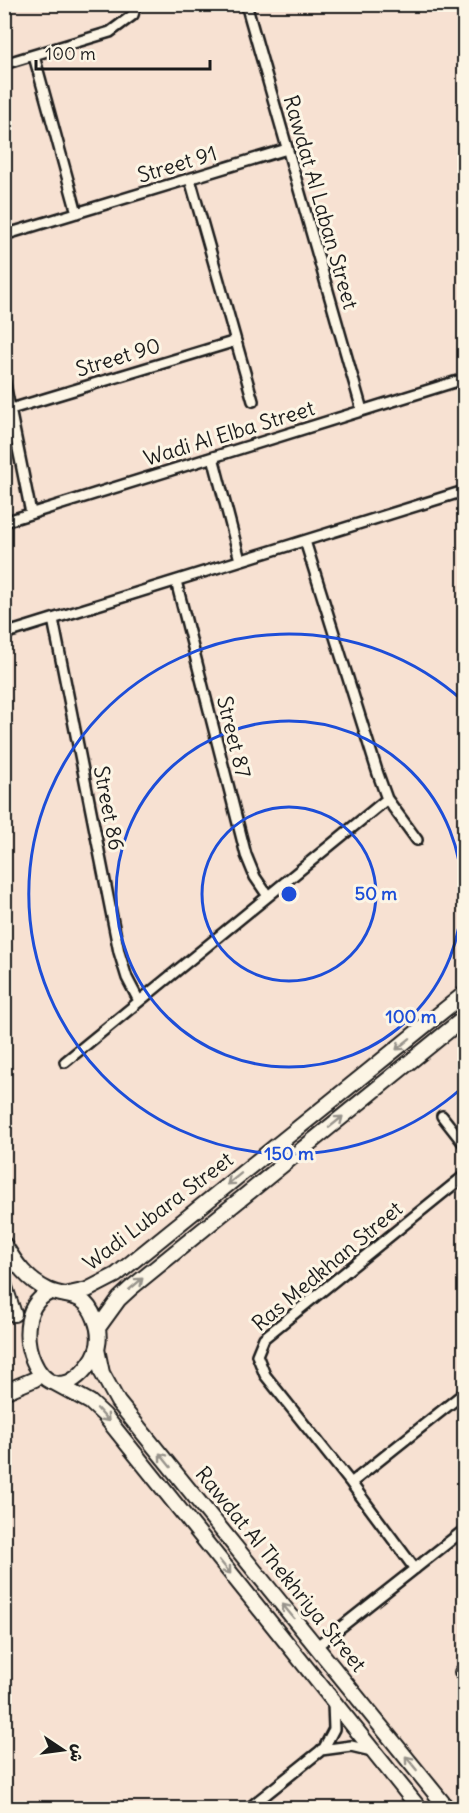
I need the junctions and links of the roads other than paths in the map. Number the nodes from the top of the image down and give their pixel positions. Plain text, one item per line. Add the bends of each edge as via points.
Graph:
1 (136, 4) edge
2 (246, 4) edge
3 (34, 56) junction
4 (4, 64) edge
5 (287, 149) junction
6 (190, 179) junction
7 (77, 213) junction
8 (4, 235) edge
9 (236, 341) junction
10 (4, 379) edge
11 (465, 379) edge
12 (253, 401) dead end
13 (11, 409) junction
14 (362, 410) junction
15 (213, 457) junction
16 (465, 491) edge
17 (31, 513) junction
18 (4, 522) edge
19 (305, 541) junction
20 (240, 560) junction
21 (176, 581) junction
22 (52, 619) junction
23 (4, 634) edge
24 (387, 799) junction
25 (417, 840) dead end
26 (268, 896) junction
27 (465, 994) edge
28 (139, 1001) junction
29 (465, 1018) edge
30 (65, 1062) dead end
31 (442, 1116) dead end
32 (465, 1144) edge
33 (465, 1176) edge
34 (4, 1244) edge
35 (4, 1284) edge
36 (51, 1292) junction
37 (69, 1294) junction
38 (98, 1329) junction
39 (97, 1349) junction
40 (20, 1367) dead end
41 (35, 1379) junction
42 (55, 1383) junction
43 (4, 1392) edge
44 (465, 1393) edge
45 (351, 1483) junction
46 (465, 1530) edge
47 (415, 1569) junction
48 (317, 1646) junction
49 (332, 1700) junction
50 (321, 1750) junction
51 (375, 1752) junction
52 (249, 1809) edge
53 (419, 1809) edge
54 (447, 1809) edge

1 - 3 street via 133,15 110,32
2 - 5 street, Rawdat Al Laban Street
3 - 4 street
3 - 7 street
5 - 6 street, Street 91
5 - 14 street, Rawdat Al Laban Street
6 - 7 street, Street 91
6 - 9 street
7 - 8 street, Street 91
9 - 12 street
9 - 13 street, Street 90
10 - 13 street
11 - 14 street, Wadi Al Elba Street
13 - 17 street
14 - 15 street, Wadi Al Elba Street
15 - 17 street, Wadi Al Elba Street
15 - 20 street
16 - 19 street
17 - 18 street, Wadi Al Elba Street
19 - 20 street
19 - 24 street
20 - 21 street
21 - 22 street
21 - 26 street, Street 87 via 246,855
22 - 23 street
22 - 28 street, Street 86 via 119,952
24 - 25 street
24 - 26 street
26 - 28 street
27 -> 37 street, Wadi Lubara Street via 116,1275 87,1290
28 - 30 street
38 -> 29 street, Wadi Lubara Street via 118,1299
31 - 32 street
33 - 45 street, Ras Medkhan Street via 259,1346 257,1355 265,1375
34 - 36 street via 21,1271
35 - 36 street via 12,1320 30,1298
36 - 37 street
37 - 38 street via 88,1307
38 - 39 street
39 - 42 street via 86,1369
48 -> 39 street, Rawdat Al Thekhriya Street via 118,1402 102,1373
40 - 41 street
41 - 42 street, Rawdat Al Thekhriya Street
41 - 43 street
42 -> 49 street, Rawdat Al Thekhriya Street via 90,1402 104,1415
44 - 45 street
45 - 47 street, Ras Medkhan Street
46 - 47 street
47 - 48 street
54 -> 48 street, Rawdat Al Thekhriya Street
49 - 50 street via 333,1729
49 - 51 street, Rawdat Al Thekhriya Street
50 - 51 street via 351,1746
50 - 52 street
51 - 53 street, Rawdat Al Thekhriya Street

